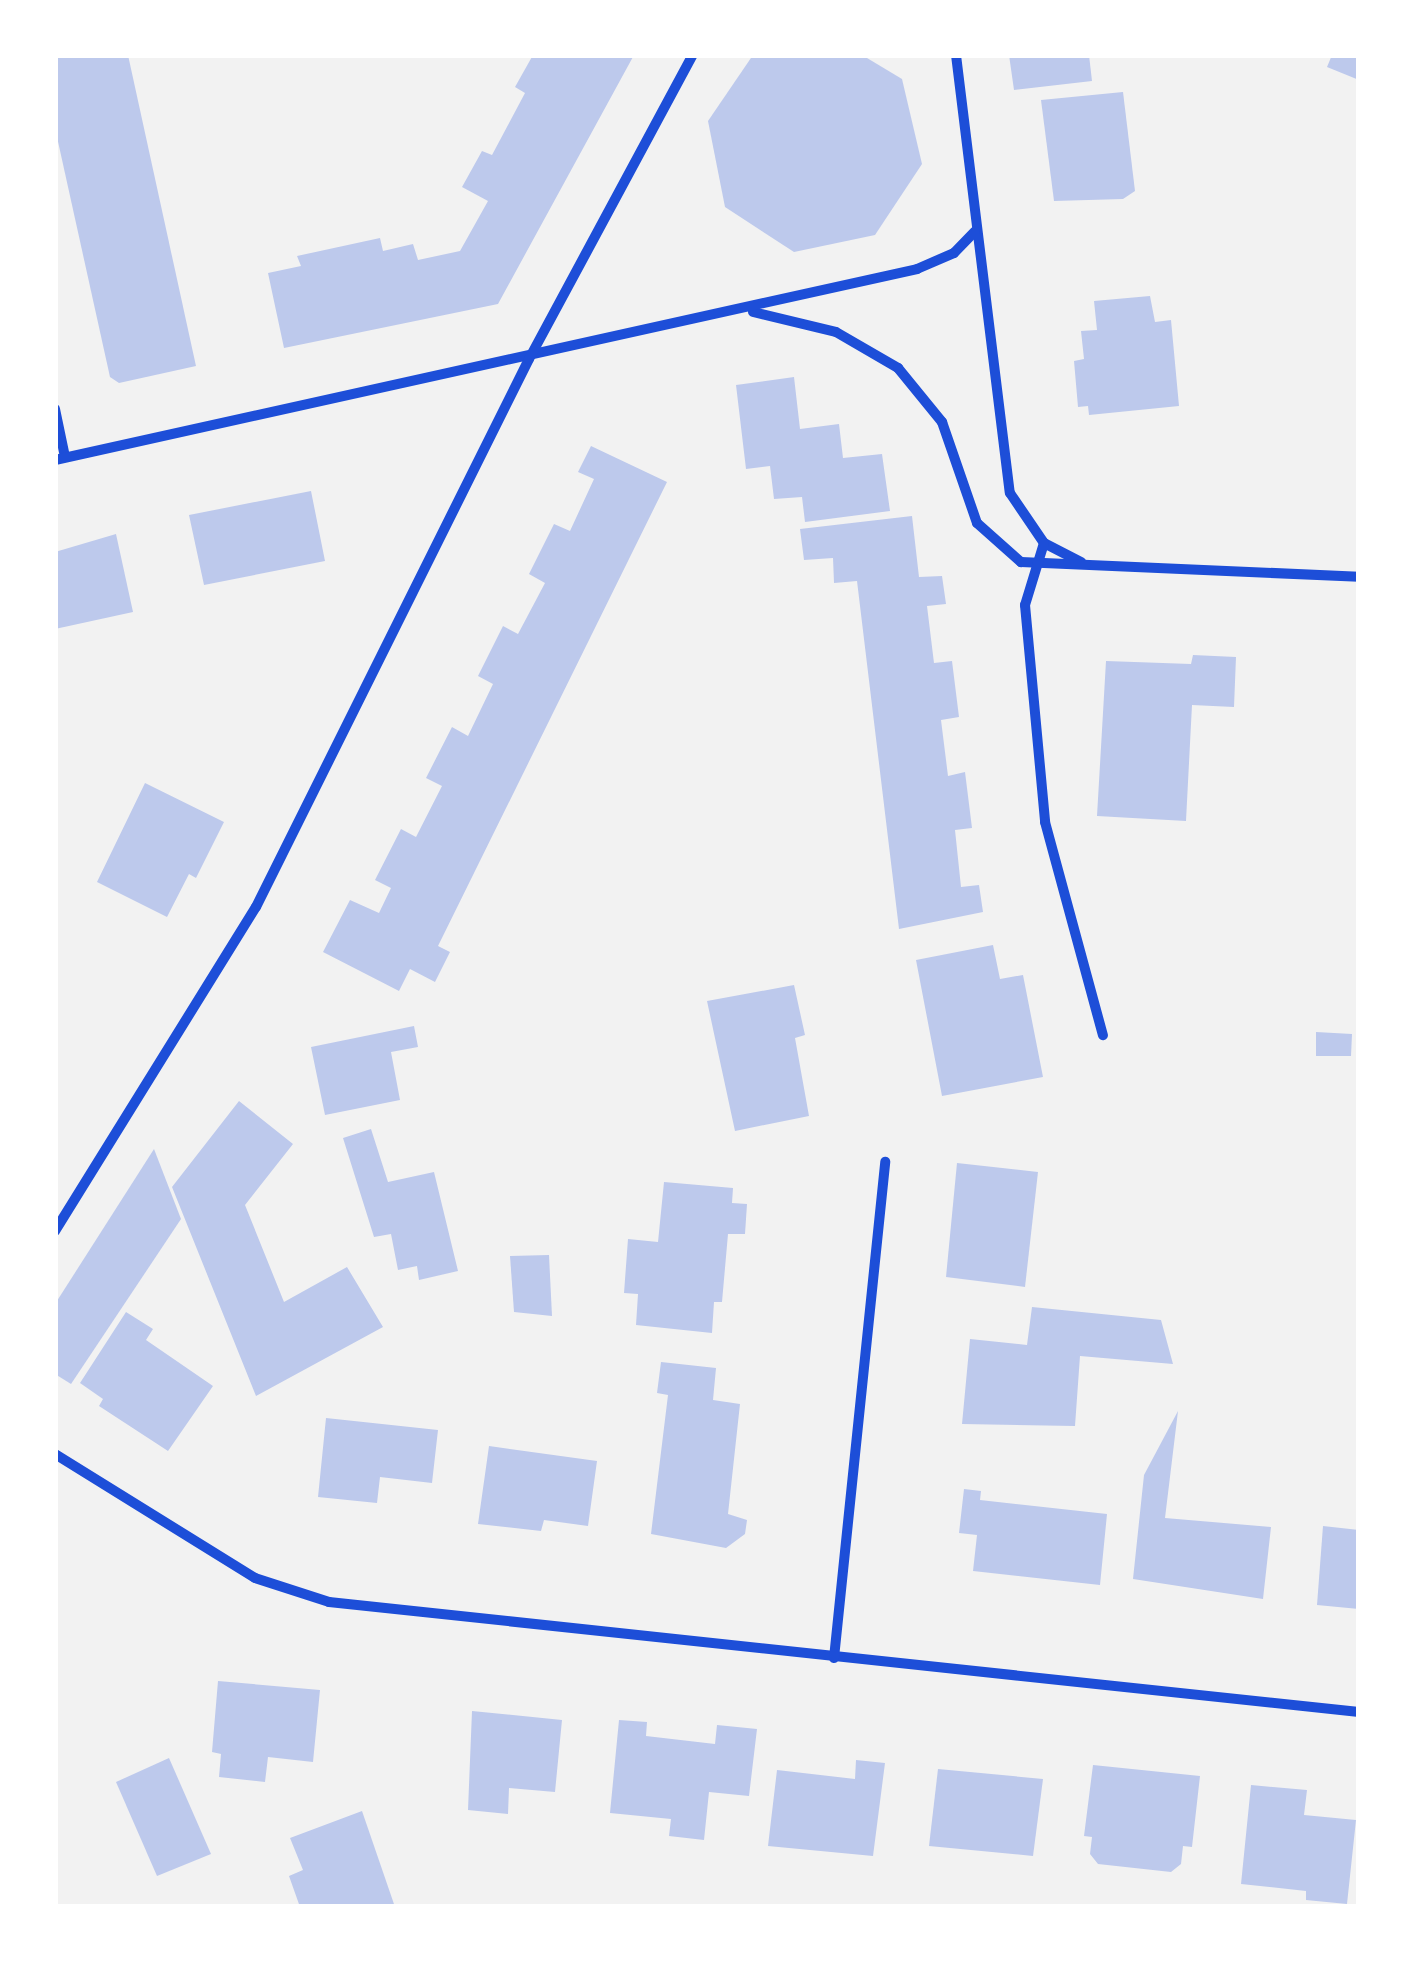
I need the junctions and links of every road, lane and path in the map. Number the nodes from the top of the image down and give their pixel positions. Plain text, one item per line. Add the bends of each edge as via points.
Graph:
1 (694, 55) edge
2 (956, 55) edge
3 (974, 231) junction
4 (741, 312) junction
5 (529, 358) junction
6 (55, 409) edge
7 (60, 458) edge
8 (1044, 543) junction
9 (1034, 566) junction
10 (1092, 566) junction
11 (1359, 577) edge
12 (1103, 1035) dead end
13 (886, 1162) dead end
14 (55, 1231) edge
15 (55, 1454) edge
16 (834, 1658) junction
17 (1359, 1712) edge

1 - 5 street
2 - 3 street
3 - 4 street via 931,265
3 - 8 street via 1006,477 1015,506
4 - 5 street
4 - 9 street via 836,332 898,368 942,422 976,524 1000,550
5 - 7 street
5 - 14 street via 248,921
6 - 7 street
8 - 9 street
8 - 10 street
9 - 10 street
9 - 12 street via 1025,604 1046,822 1059,892
10 - 11 street
13 - 16 street
15 - 16 street via 255,1578 311,1598
16 - 17 street

